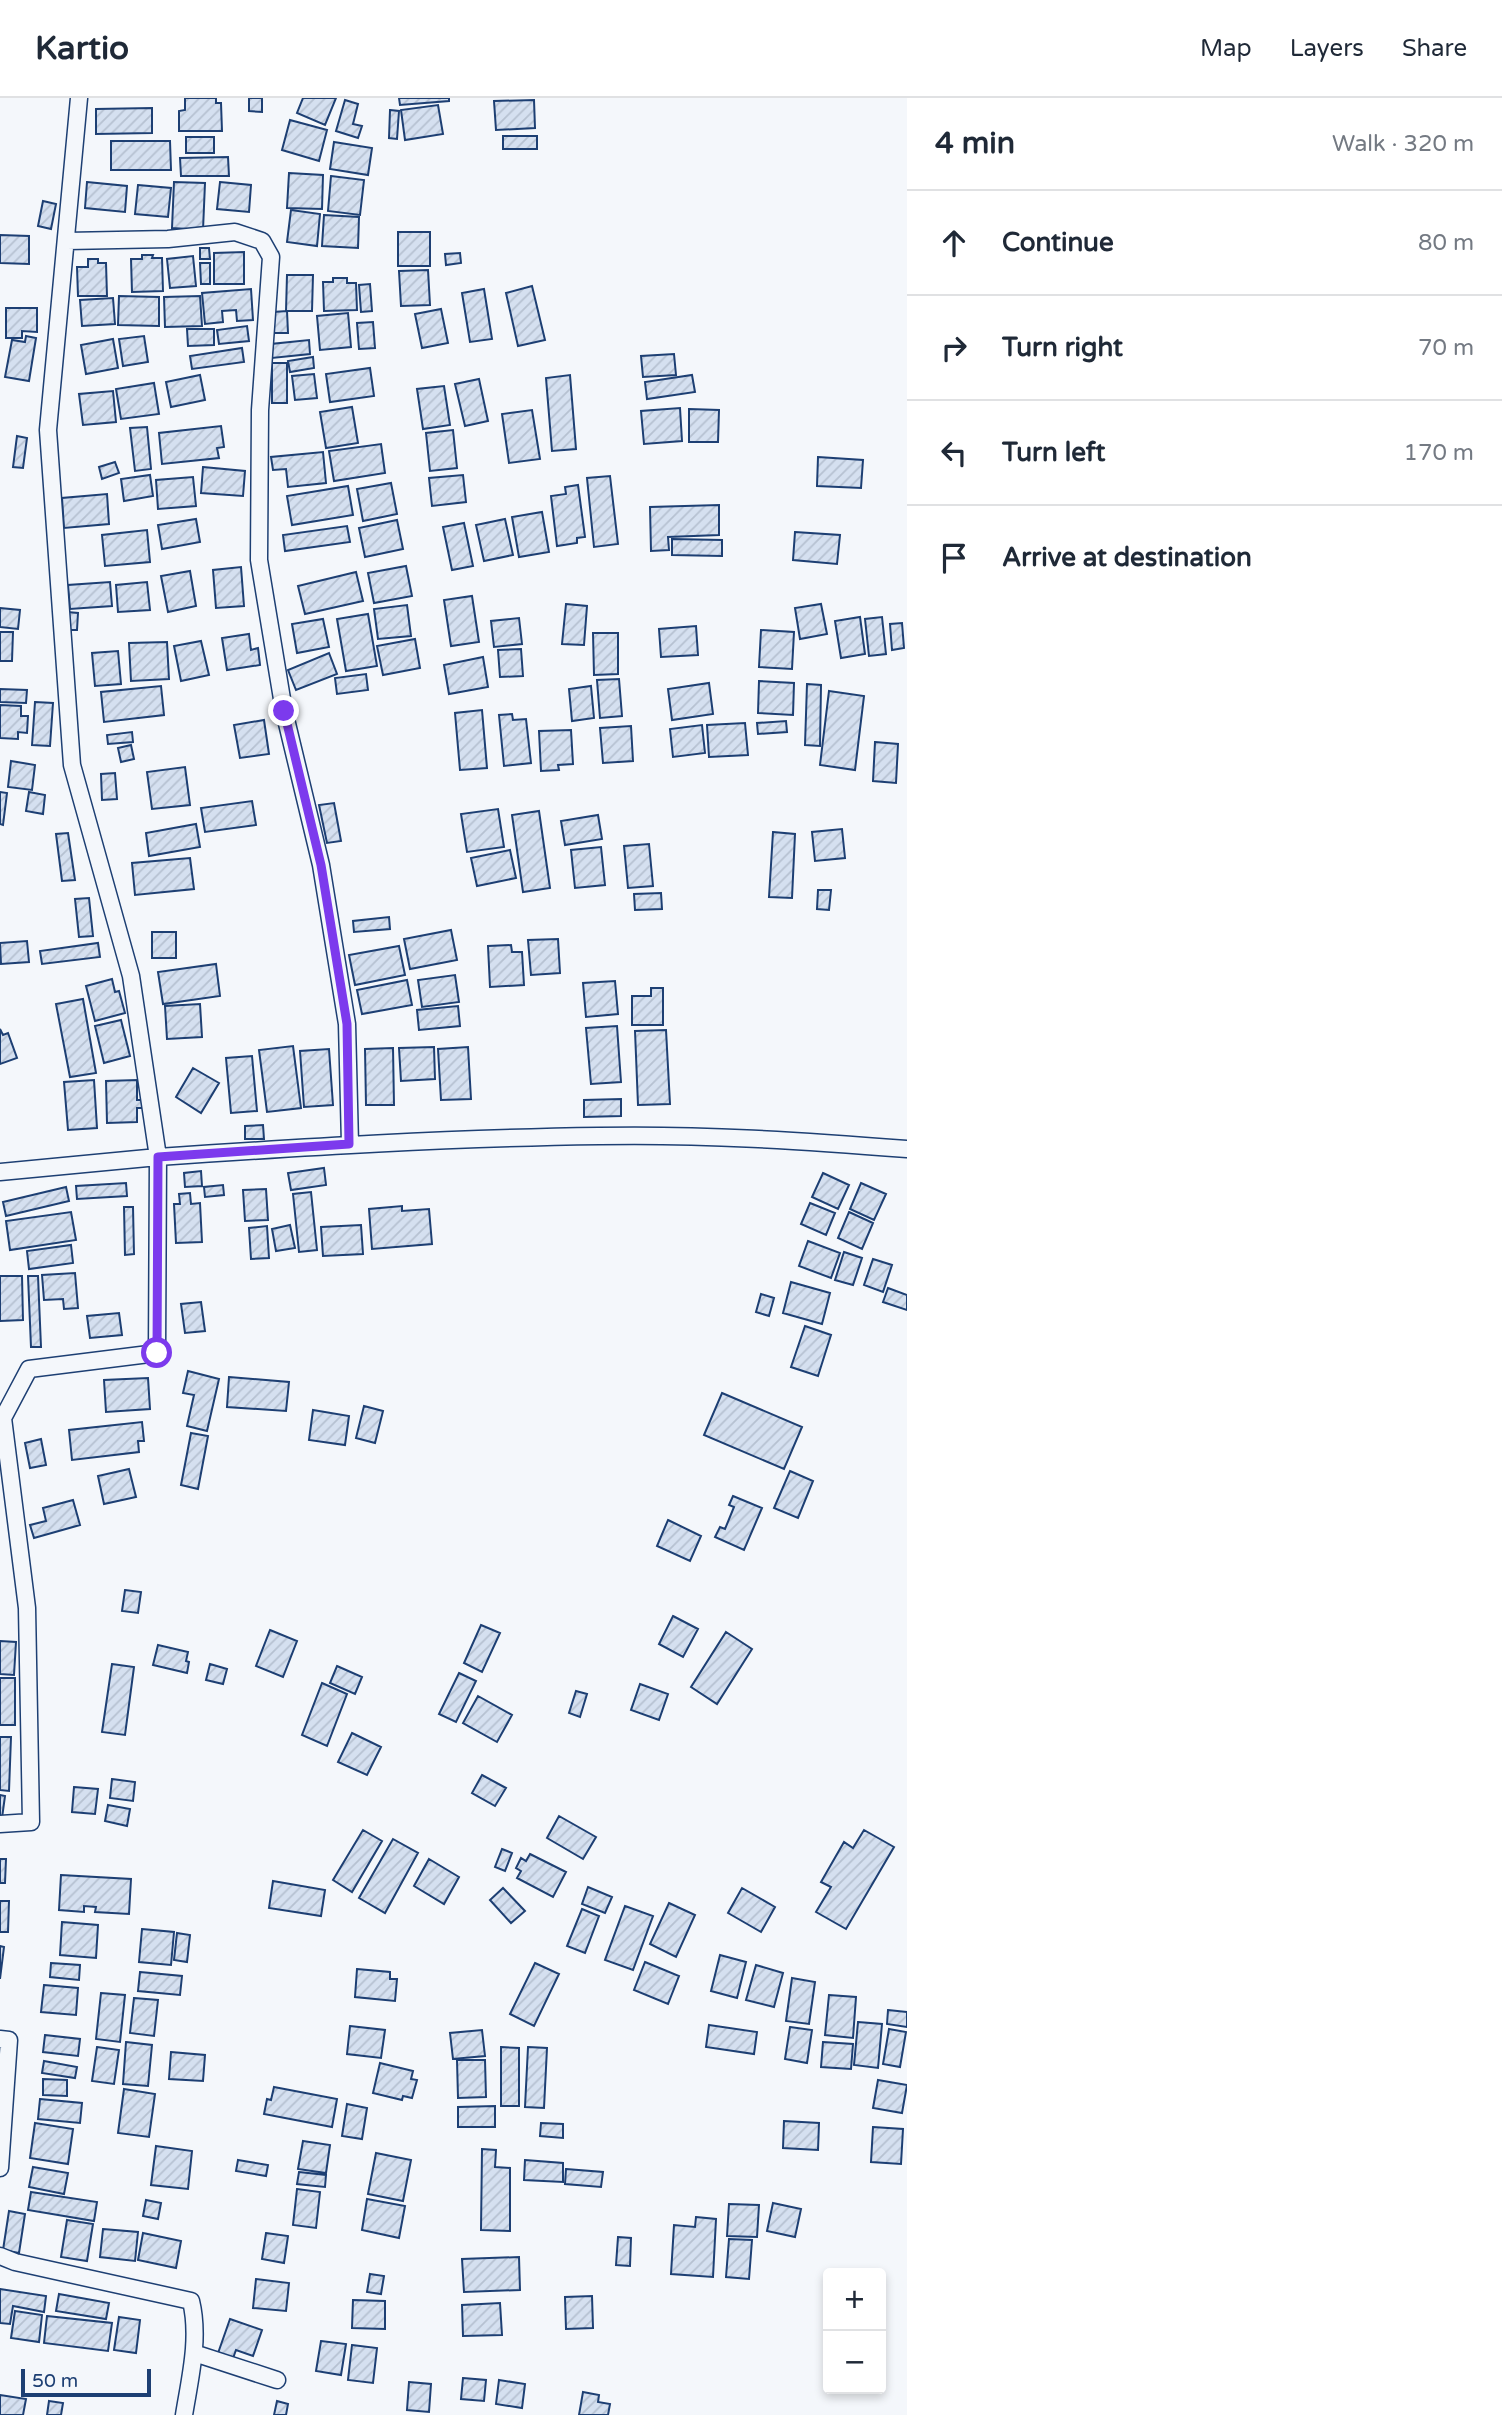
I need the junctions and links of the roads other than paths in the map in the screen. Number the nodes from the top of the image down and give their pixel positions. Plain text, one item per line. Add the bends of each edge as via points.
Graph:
1 (79, 98) edge
2 (67, 241) junction
3 (349, 1144) junction
4 (907, 1149) edge
5 (158, 1157) junction
6 (0, 1172) edge
7 (0, 1824) edge
8 (0, 2039) edge
9 (0, 2168) edge
10 (0, 2256) edge
11 (194, 2353) junction
12 (277, 2380) dead end
13 (184, 2415) edge

1 - 2 street
2 - 3 street via 235,232 262,241 271,257 260,410 259,559 284,711 321,865 347,1024
2 - 5 street via 48,430 72,765 131,976
3 - 4 street via 601,1135
3 - 5 street
5 - 6 street
5 - 7 street via 157,1353 29,1368 3,1418 27,1608 31,1822
8 - 9 street via 9,2040
10 - 11 street via 191,2301
11 - 12 street
11 - 13 street

